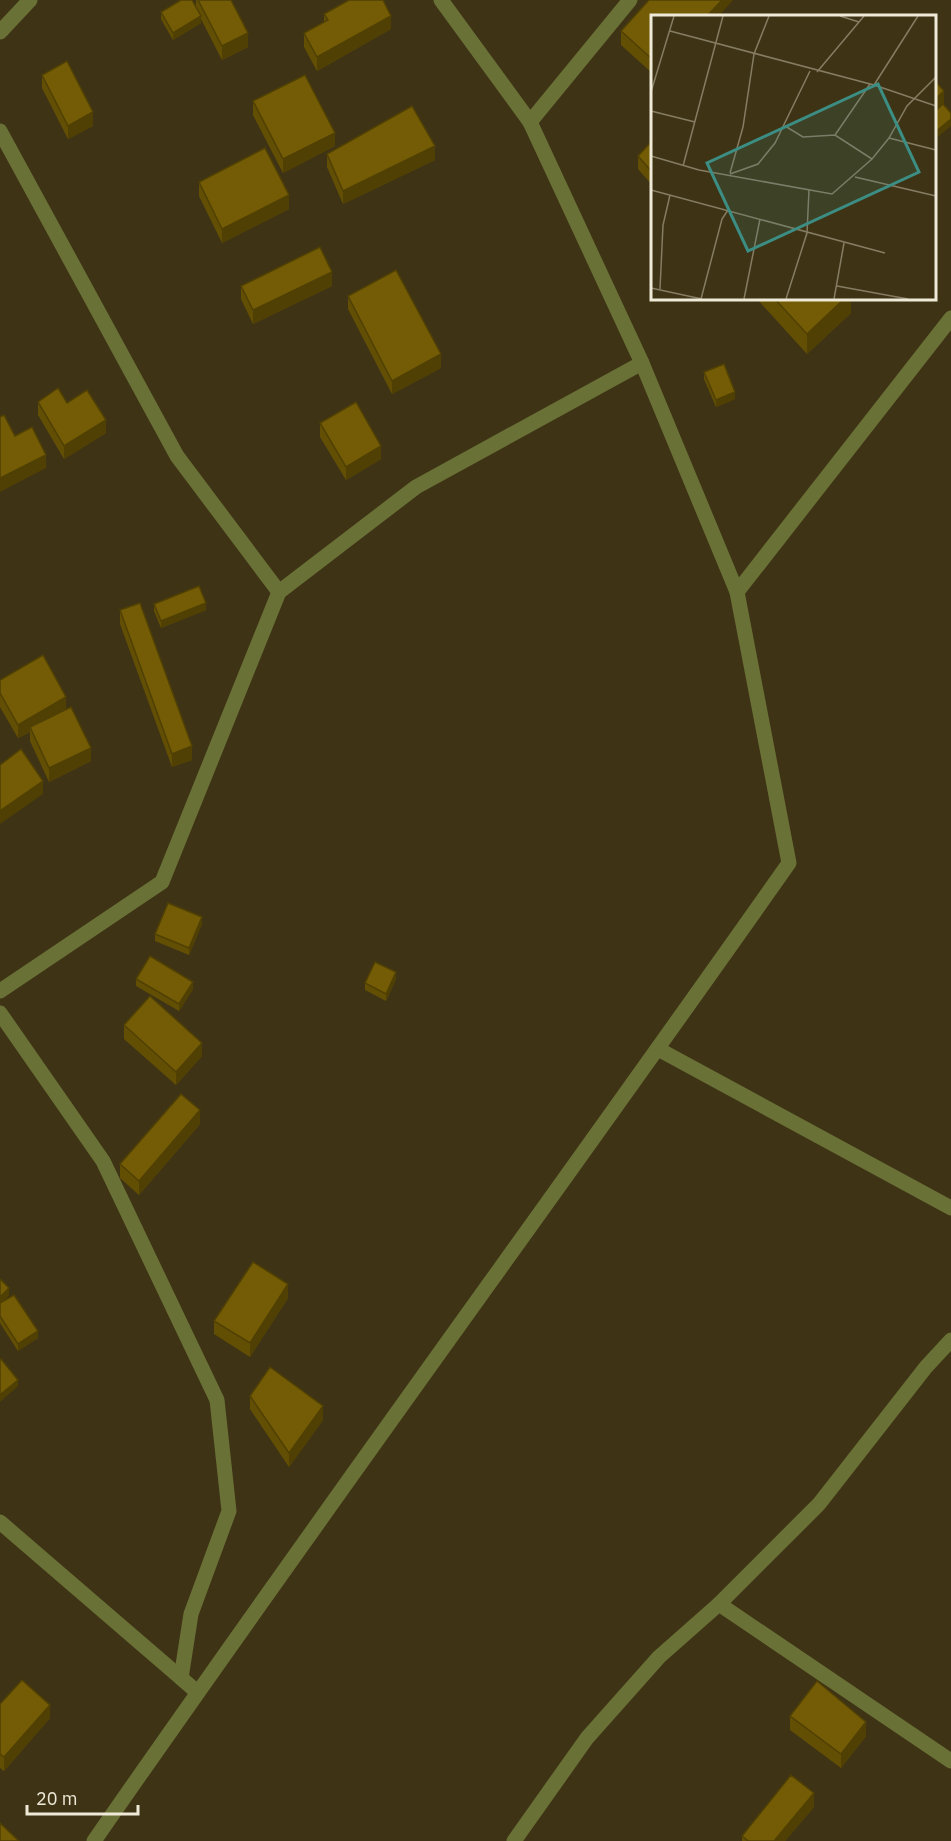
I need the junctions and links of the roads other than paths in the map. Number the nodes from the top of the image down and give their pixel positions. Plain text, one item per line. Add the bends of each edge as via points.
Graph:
1 (30, 0) edge
2 (441, 0) edge
3 (630, 0) edge
4 (0, 32) edge
5 (530, 122) junction
6 (0, 131) edge
7 (951, 318) edge
8 (642, 363) junction
9 (279, 592) junction
10 (737, 592) junction
11 (0, 991) edge
12 (0, 1013) edge
13 (658, 1049) junction
14 (951, 1208) edge
15 (951, 1340) edge
16 (0, 1522) edge
17 (719, 1604) junction
18 (181, 1678) junction
19 (197, 1692) junction
20 (951, 1761) edge
21 (94, 1841) edge
22 (514, 1841) edge

1 - 4 street
2 - 5 street
3 - 5 street
5 - 8 street
6 - 9 street via 177,456
7 - 10 street
8 - 9 street via 416,487
8 - 10 street
9 - 11 street via 162,882
10 - 13 street via 789,863
12 - 18 street via 103,1161 217,1400 229,1511 190,1614
13 - 14 street
13 - 19 street
15 - 17 street via 819,1504
16 - 18 street
17 - 20 street
17 - 22 street via 659,1657 594,1730
18 - 19 street
19 - 21 street

